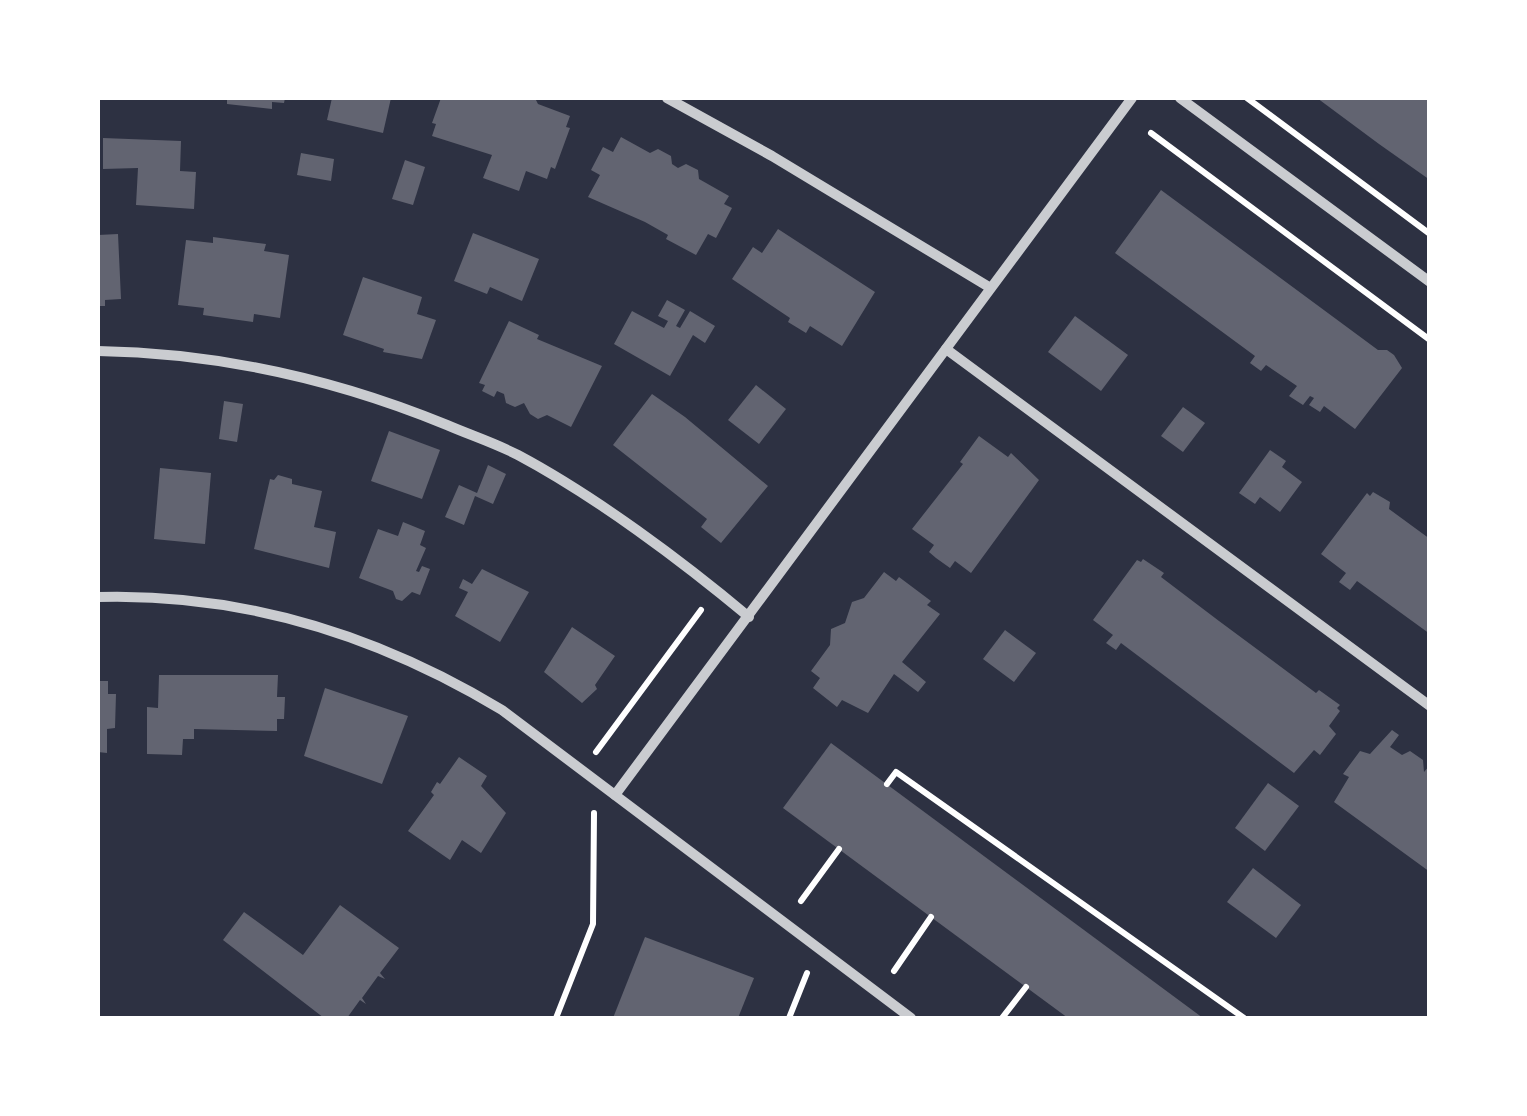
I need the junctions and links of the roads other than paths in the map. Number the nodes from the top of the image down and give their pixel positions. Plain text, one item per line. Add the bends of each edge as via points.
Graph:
1 (667, 98) edge
2 (1132, 98) edge
3 (1180, 98) edge
4 (1430, 282) edge
5 (989, 288) junction
6 (946, 349) junction
7 (98, 350) edge
8 (98, 597) edge
9 (750, 617) junction
10 (1430, 706) edge
11 (616, 795) junction
12 (911, 1018) edge

1 - 5 street
2 - 5 street
3 - 4 street
5 - 6 street
6 - 9 street
6 - 10 street
7 - 9 street via 232,361 342,388 514,453 563,480
8 - 11 street via 206,602 360,639 502,710
9 - 11 street
11 - 12 street

